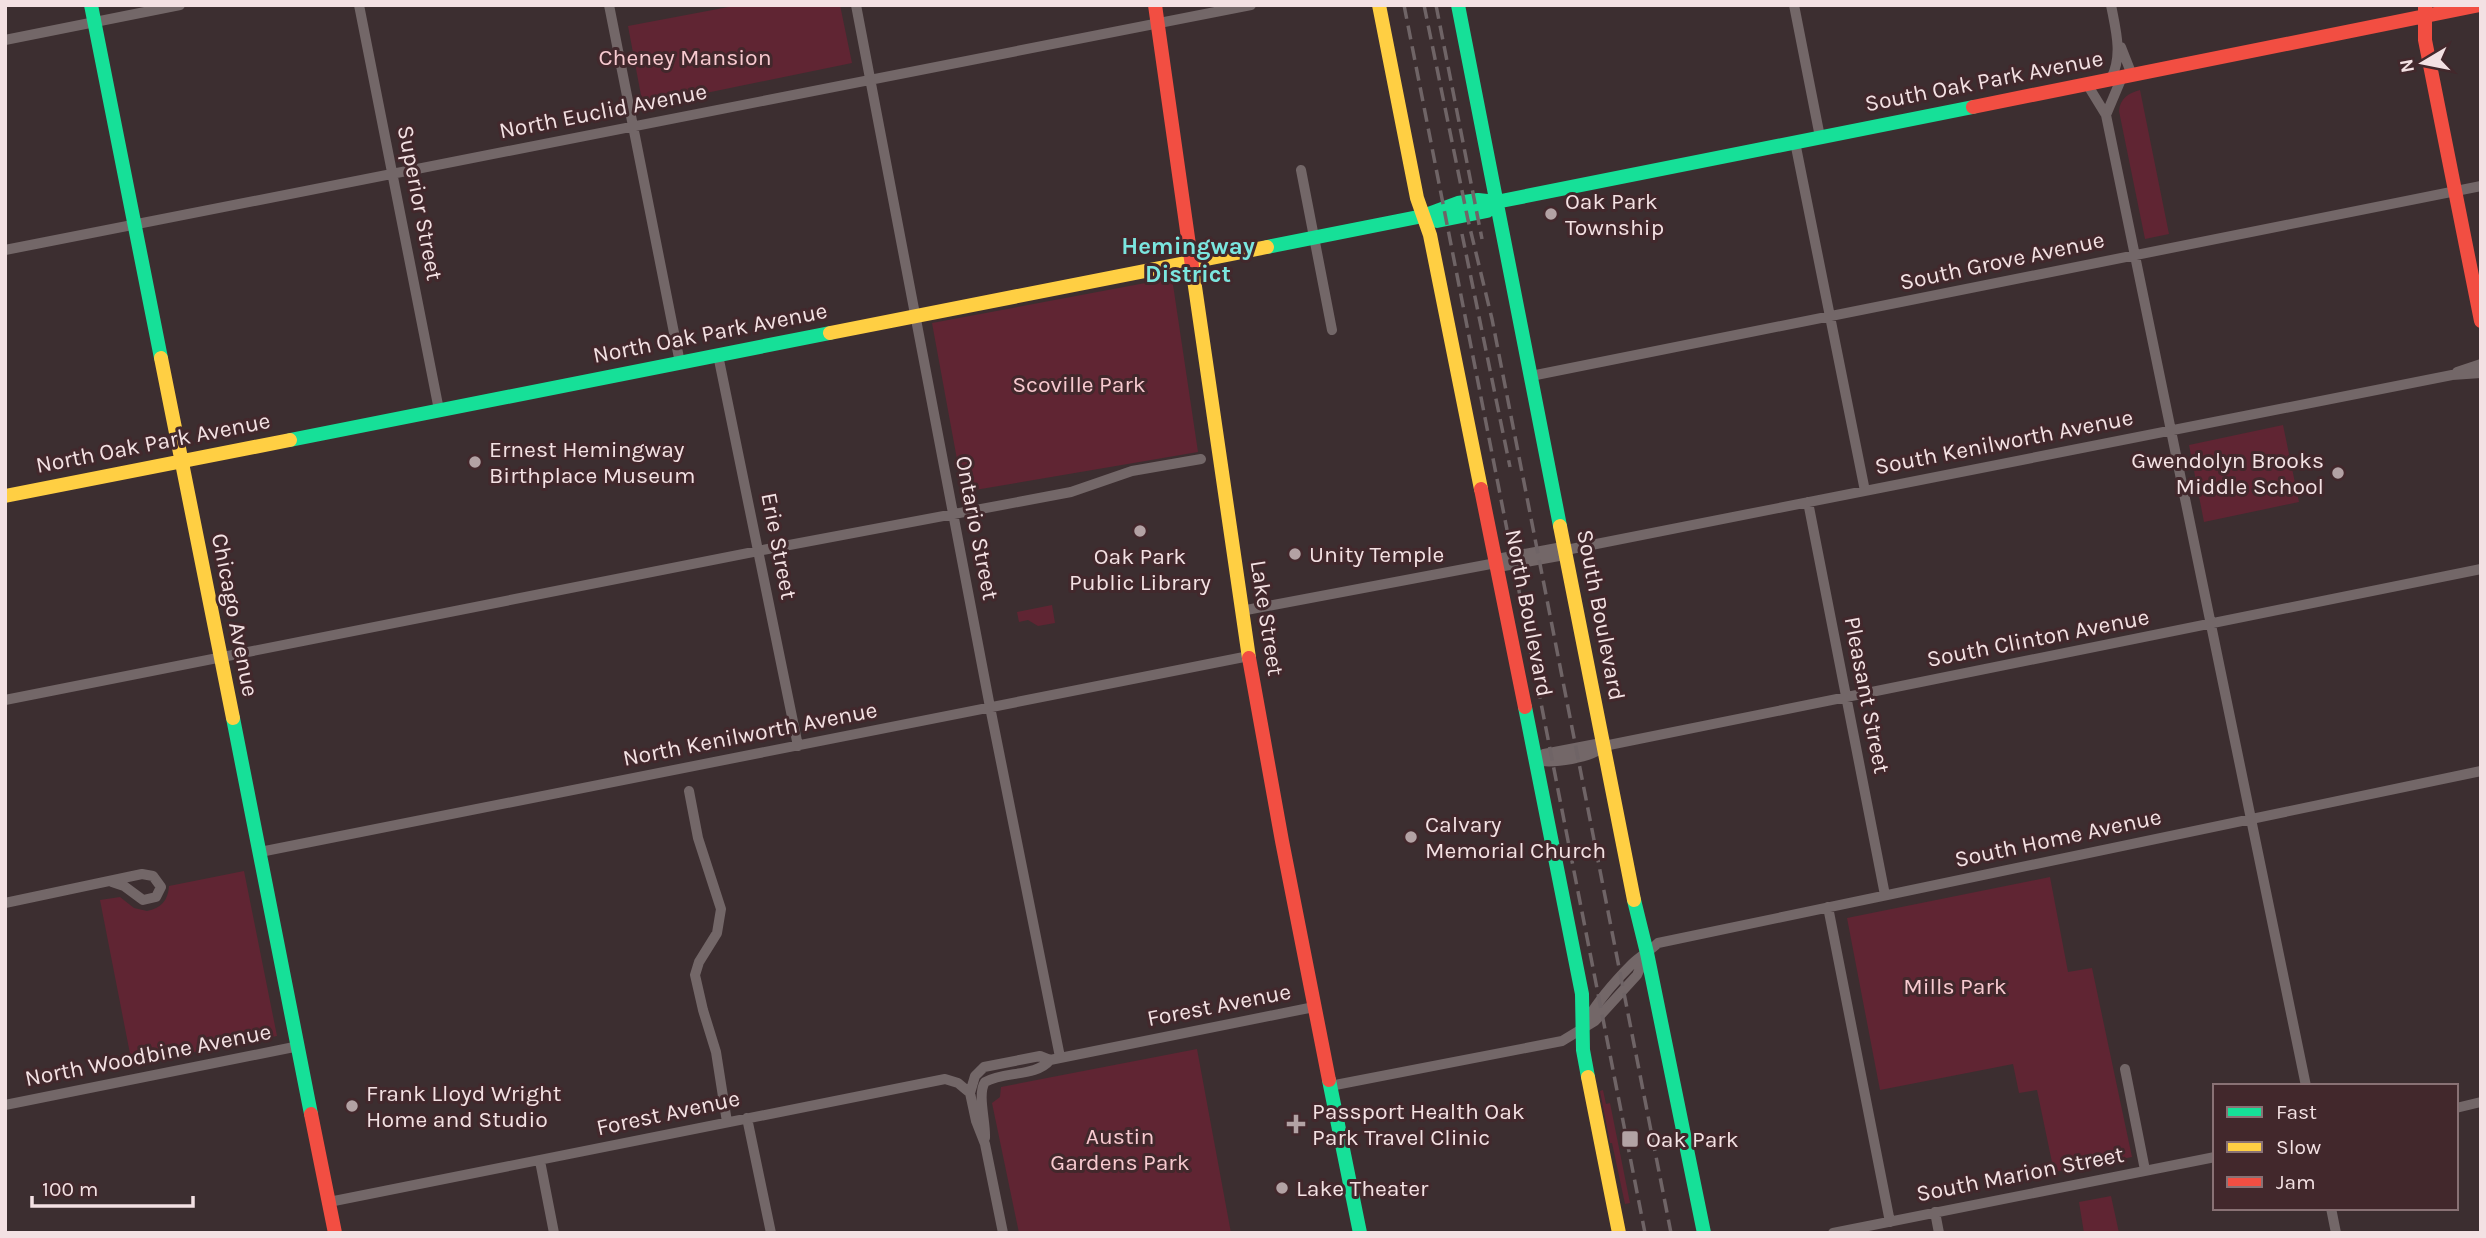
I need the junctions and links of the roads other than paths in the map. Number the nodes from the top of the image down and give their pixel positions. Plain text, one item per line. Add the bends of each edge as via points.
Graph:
1 (91, 5) edge
2 (180, 5) edge
3 (359, 5) edge
4 (609, 5) edge
5 (856, 5) edge
6 (1155, 5) edge
7 (1251, 5) edge
8 (1379, 5) edge
9 (1458, 5) edge
10 (1794, 5) edge
11 (2111, 5) edge
12 (2480, 5) edge
13 (2425, 11) edge
14 (94, 22) junction
15 (1158, 23) junction
16 (2117, 38) junction
17 (5, 40) edge
18 (2122, 77) junction
19 (871, 80) junction
20 (2087, 84) junction
21 (2106, 115) junction
22 (633, 127) junction
23 (1820, 137) junction
24 (1795, 142) junction
25 (1301, 170) dead end
26 (392, 174) junction
27 (2481, 186) edge
28 (2455, 191) junction
29 (1496, 202) junction
30 (1423, 216) junction
31 (134, 225) junction
32 (1314, 238) junction
33 (5, 250) edge
34 (2135, 255) junction
35 (1191, 262) junction
36 (917, 316) junction
37 (1830, 317) junction
38 (2481, 321) edge
39 (1332, 330) dead end
40 (718, 355) junction
41 (680, 362) junction
42 (2481, 364) edge
43 (2481, 373) edge
44 (2452, 375) junction
45 (1531, 376) junction
46 (439, 410) junction
47 (2171, 430) junction
48 (1200, 459) dead end
49 (181, 461) junction
50 (1866, 491) junction
51 (5, 496) edge
52 (1808, 502) junction
53 (953, 513) junction
54 (1566, 550) junction
55 (758, 551) junction
56 (1496, 563) junction
57 (2481, 569) edge
58 (1241, 611) junction
59 (2211, 624) junction
60 (1249, 656) junction
61 (220, 657) junction
62 (1847, 698) junction
63 (5, 700) edge
64 (990, 708) junction
65 (798, 746) junction
66 (1604, 746) junction
67 (1536, 760) junction
68 (2481, 771) edge
69 (690, 791) dead end
70 (2251, 819) junction
71 (260, 852) junction
72 (112, 882) dead end
73 (1885, 895) junction
74 (5, 903) edge
75 (1828, 907) junction
76 (1647, 953) junction
77 (1314, 1007) junction
78 (1583, 1028) junction
79 (299, 1046) junction
80 (1055, 1058) junction
81 (2125, 1069) dead end
82 (2306, 1084) edge
83 (1330, 1086) junction
84 (975, 1098) junction
85 (2481, 1102) edge
86 (5, 1105) edge
87 (2458, 1108) edge
88 (747, 1118) junction
89 (727, 1122) junction
90 (2213, 1157) edge
91 (540, 1161) junction
92 (2145, 1170) junction
93 (329, 1202) junction
94 (2331, 1210) edge
95 (1935, 1212) junction
96 (1890, 1222) junction
97 (335, 1233) edge
98 (554, 1233) edge
99 (771, 1233) edge
100 (1003, 1233) edge
101 (1360, 1233) edge
102 (1619, 1233) edge
103 (1704, 1233) edge
104 (1833, 1233) edge
105 (1939, 1233) edge
106 (2336, 1233) edge

1 - 14 street, Chicago Avenue
2 - 14 street
3 - 26 street, Superior Street
4 - 22 street
5 - 19 street, Ontario Street
6 - 15 street, Lake Street
7 - 15 street, North Euclid Avenue
8 - 30 street, North Boulevard
9 - 29 street, South Boulevard
10 - 23 street
11 - 16 street
12 - 13 street, South Oak Park Avenue
13 - 18 street, South Oak Park Avenue
13 - 28 street via 2425,40
14 - 17 street
14 - 31 street, Chicago Avenue
15 - 19 street, North Euclid Avenue
15 - 35 street, Lake Street
16 - 18 street
16 - 18 street via 2116,68
18 - 20 street, South Oak Park Avenue
18 - 21 street
19 - 22 street, North Euclid Avenue
19 - 36 street, Ontario Street
20 - 21 street
20 - 23 street, South Oak Park Avenue
21 - 34 street
22 - 26 street, North Euclid Avenue
22 - 41 street
23 - 24 street, South Oak Park Avenue
24 - 29 street, South Oak Park Avenue
24 - 37 street
25 - 32 street
26 - 31 street, North Euclid Avenue
26 - 46 street, Superior Street
27 - 28 street, South Grove Avenue
28 - 34 street, South Grove Avenue
28 - 38 street
29 - 30 street, North Oak Park Avenue via 1485,199 1448,206
29 - 45 street, South Boulevard
30 - 32 street, North Oak Park Avenue
30 - 56 street, North Boulevard
31 - 33 street, North Euclid Avenue
31 - 49 street, Chicago Avenue
32 - 35 street, North Oak Park Avenue
32 - 39 street
34 - 37 street, South Grove Avenue
34 - 47 street
35 - 36 street, North Oak Park Avenue
35 - 58 street, Lake Street
36 - 40 street, North Oak Park Avenue
36 - 53 street, Ontario Street
37 - 45 street, South Grove Avenue
37 - 50 street
40 - 41 street, North Oak Park Avenue
40 - 55 street, Erie Street
41 - 46 street, North Oak Park Avenue
42 - 44 street, South Kenilworth Avenue
43 - 44 street, South Kenilworth Avenue
44 - 47 street, South Kenilworth Avenue
45 - 54 street, South Boulevard
46 - 49 street, North Oak Park Avenue
47 - 50 street, South Kenilworth Avenue
47 - 59 street
48 - 53 street via 1132,471 1071,492
49 - 51 street, North Oak Park Avenue
49 - 61 street, Chicago Avenue
50 - 52 street, South Kenilworth Avenue
52 - 54 street, South Kenilworth Avenue
52 - 62 street, Pleasant Street
53 - 55 street
53 - 64 street, Ontario Street
54 - 56 street via 1502,558
54 - 66 street, South Boulevard
55 - 61 street
55 - 65 street, Erie Street
56 - 58 street
56 - 67 street, North Boulevard
57 - 59 street, South Clinton Avenue
58 - 60 street, Lake Street
59 - 62 street, South Clinton Avenue
59 - 70 street
60 - 64 street, North Kenilworth Avenue
60 - 77 street, Lake Street
61 - 63 street
61 - 71 street, Chicago Avenue
62 - 66 street, South Clinton Avenue
62 - 73 street, Pleasant Street
64 - 65 street, North Kenilworth Avenue
64 - 80 street, Ontario Street
65 - 71 street, North Kenilworth Avenue
66 - 67 street, South Clinton Avenue via 1598,752 1572,758
66 - 76 street, South Boulevard
67 - 78 street, North Boulevard via 1583,1000
68 - 70 street, South Home Avenue
69 - 89 street via 698,838 720,909 717,933 695,975 716,1052
70 - 73 street, South Home Avenue
70 - 82 street
71 - 79 street, Chicago Avenue
72 - 74 street
73 - 75 street, South Home Avenue
75 - 76 street, South Home Avenue via 1658,943
75 - 96 street
76 - 78 street, South Home Avenue via 1634,961 1593,1008
76 - 103 street, South Boulevard
77 - 80 street, Forest Avenue
77 - 83 street, Lake Street
78 - 83 street via 1562,1041
78 - 102 street, North Boulevard via 1583,1050
79 - 86 street, North Woodbine Avenue
79 - 93 street, Chicago Avenue
80 - 84 street, Forest Avenue via 1044,1067 979,1071
81 - 92 street
83 - 101 street, Lake Street
84 - 88 street, Forest Avenue via 952,1080 938,1080
84 - 100 street via 976,1121
85 - 87 street
88 - 89 street, Forest Avenue
88 - 99 street
89 - 91 street, Forest Avenue
90 - 92 street, South Marion Street
91 - 93 street, Forest Avenue
91 - 98 street
92 - 95 street, South Marion Street
93 - 97 street, Chicago Avenue
94 - 106 street
95 - 96 street, South Marion Street
95 - 105 street
96 - 104 street, South Marion Street

